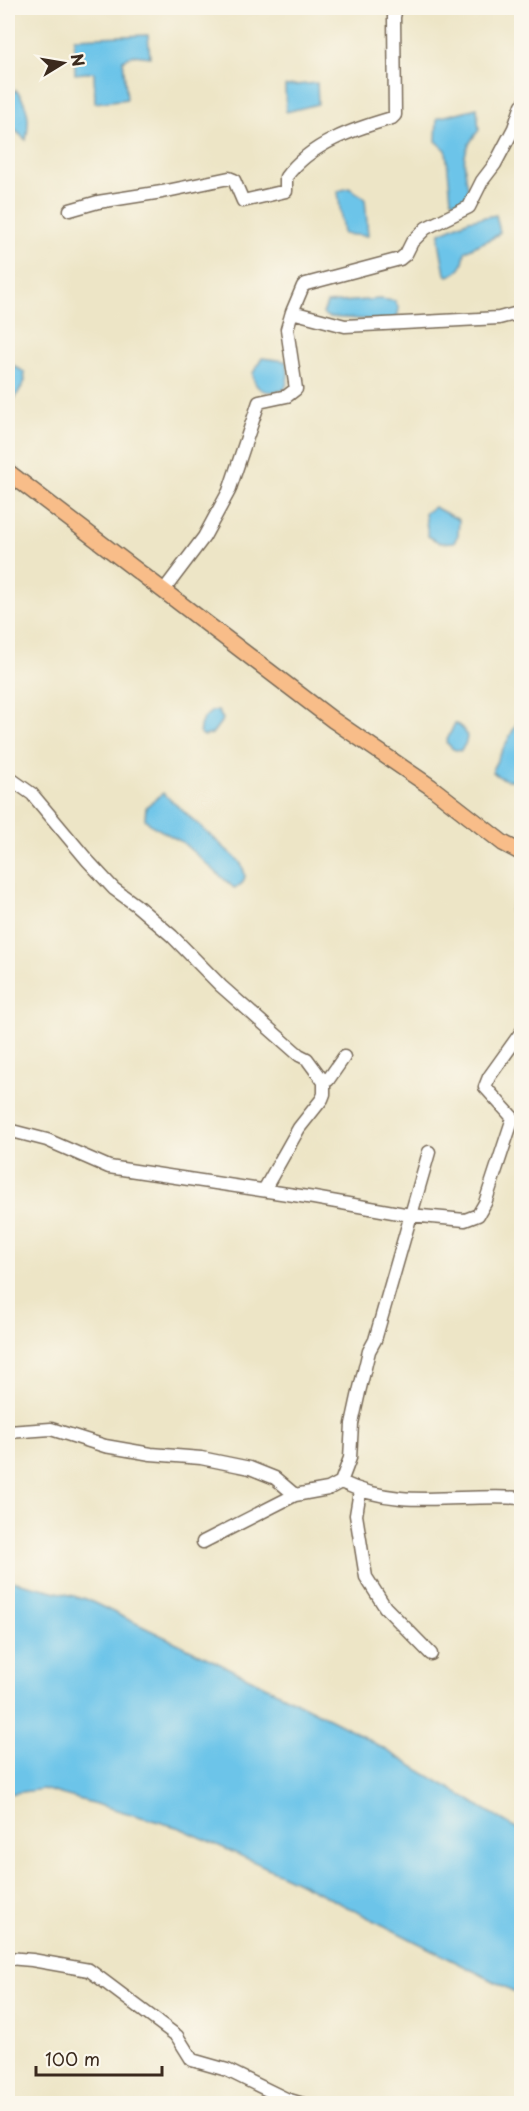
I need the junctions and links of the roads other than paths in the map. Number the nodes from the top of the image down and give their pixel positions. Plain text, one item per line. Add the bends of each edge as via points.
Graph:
1 (396, 8) edge
2 (522, 105) edge
3 (70, 210) dead end
4 (292, 312) junction
5 (522, 312) edge
6 (8, 472) edge
7 (164, 590) junction
8 (8, 777) edge
9 (522, 853) edge
10 (522, 1031) edge
11 (344, 1057) dead end
12 (324, 1082) junction
13 (8, 1130) edge
14 (429, 1152) dead end
15 (264, 1190) junction
16 (410, 1215) junction
17 (8, 1432) edge
18 (341, 1482) junction
19 (360, 1491) junction
20 (295, 1495) junction
21 (522, 1498) edge
22 (203, 1542) dead end
23 (431, 1654) dead end
24 (8, 1958) edge
25 (303, 2103) edge

1 - 3 street via 395,115 351,130 308,154 286,177 286,191 243,201 234,180 229,178
2 - 4 street via 514,128 469,207 426,228 400,259 306,284
4 - 5 street via 345,326 499,318
4 - 7 street via 287,329 296,390 260,402 230,491 204,537
6 - 7 main road
7 - 9 main road via 333,720
8 - 12 street via 32,794 114,889 172,936 221,986 307,1059
10 - 16 street via 485,1087 513,1118 478,1215 465,1221
11 - 12 street
12 - 15 street via 322,1099 298,1128
13 - 15 street via 47,1140 110,1167
14 - 16 street
15 - 16 street
16 - 18 street via 369,1351 352,1424 350,1458
17 - 20 street via 51,1429 105,1446 250,1467 275,1478
18 - 19 street
18 - 20 street via 328,1489
19 - 21 street via 417,1499
19 - 23 street via 356,1515 366,1577 385,1608
20 - 22 street
24 - 25 street via 89,1970 177,2036 192,2060 227,2070 286,2099

